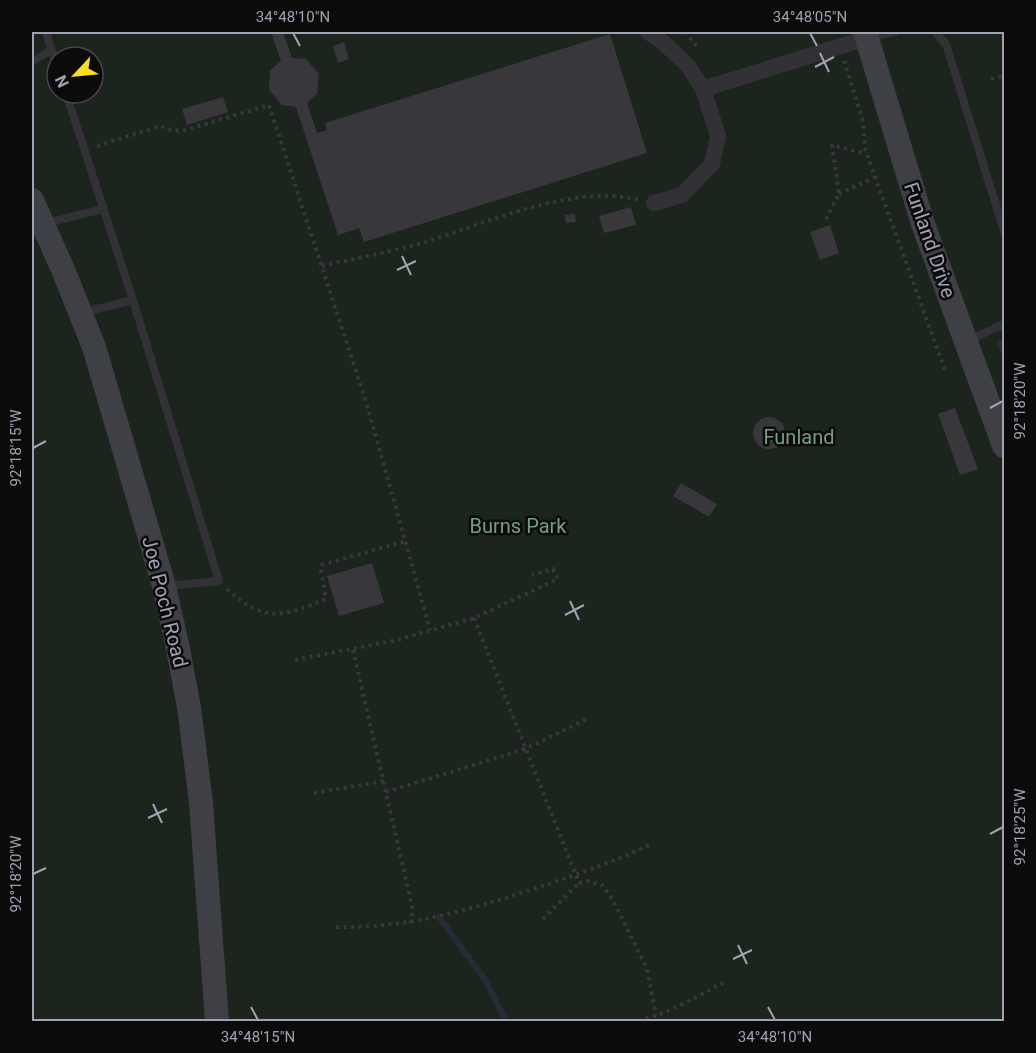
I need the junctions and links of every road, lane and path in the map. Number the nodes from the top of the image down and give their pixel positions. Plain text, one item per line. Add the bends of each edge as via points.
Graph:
1 (648, 32) edge
2 (895, 32) edge
3 (935, 32) edge
4 (866, 35) edge
5 (840, 47) junction
6 (45, 54) edge
7 (32, 62) edge
8 (1005, 76) edge
9 (991, 79) dead end
10 (703, 89) junction
11 (70, 105) edge
12 (84, 150) junction
13 (866, 154) junction
14 (875, 177) junction
15 (840, 194) junction
16 (32, 200) edge
17 (654, 203) joint
18 (104, 209) junction
19 (826, 219) dead end
20 (44, 224) junction
21 (1005, 231) edge
22 (322, 266) junction
23 (133, 300) junction
24 (81, 313) junction
25 (1005, 324) edge
26 (966, 341) junction
27 (946, 373) dead end
28 (1005, 446) edge
29 (406, 541) junction
30 (532, 575) dead end
31 (219, 581) junction
32 (164, 586) junction
33 (474, 618) junction
34 (430, 630) junction
35 (353, 650) junction
36 (295, 660) dead end
37 (589, 718) dead end
38 (525, 748) junction
39 (384, 781) junction
40 (386, 792) junction
41 (314, 794) dead end
42 (651, 844) dead end
43 (576, 875) junction
44 (579, 883) junction
45 (543, 919) dead end
46 (411, 923) junction
47 (336, 927) dead end
48 (725, 982) dead end
49 (656, 1015) junction
50 (217, 1022) edge
51 (631, 1022) edge

1 - 10 street via 688,66
2 - 4 lane
3 - 21 lane via 946,44
4 - 5 street
4 - 26 street, Funland Drive via 923,224
5 - 10 street
5 - 13 path via 863,121
6 - 7 lane
8 - 9 path
10 - 17 street via 718,136 712,164 682,195
11 - 12 lane
12 - 18 lane
12 - 22 path via 160,126 185,130 269,105
13 - 14 path
13 - 15 path via 832,145
14 - 15 path
14 - 27 path
15 - 19 path
16 - 20 street, Joe Poch Road
17 - 22 path via 618,196 558,201 396,250
18 - 20 lane
18 - 23 lane
20 - 24 street, Joe Poch Road
22 - 29 path
23 - 24 lane
23 - 31 lane
24 - 32 street, Joe Poch Road
25 - 26 lane
26 - 28 street, Funland Drive
29 - 31 path via 322,565 326,599 286,612 251,609
29 - 34 path
30 - 33 path via 553,568 558,579
31 - 32 lane
32 - 50 street, Joe Poch Road via 189,707 201,803
33 - 34 path
33 - 38 path
34 - 35 path
35 - 36 path
35 - 39 path
37 - 38 path
38 - 40 path
38 - 43 path
39 - 40 path
39 - 41 path
40 - 46 path via 413,910
42 - 43 path
43 - 44 path
43 - 46 path
44 - 45 path
44 - 49 path via 602,885 613,900 647,969
46 - 47 path
48 - 49 path
49 - 51 path

